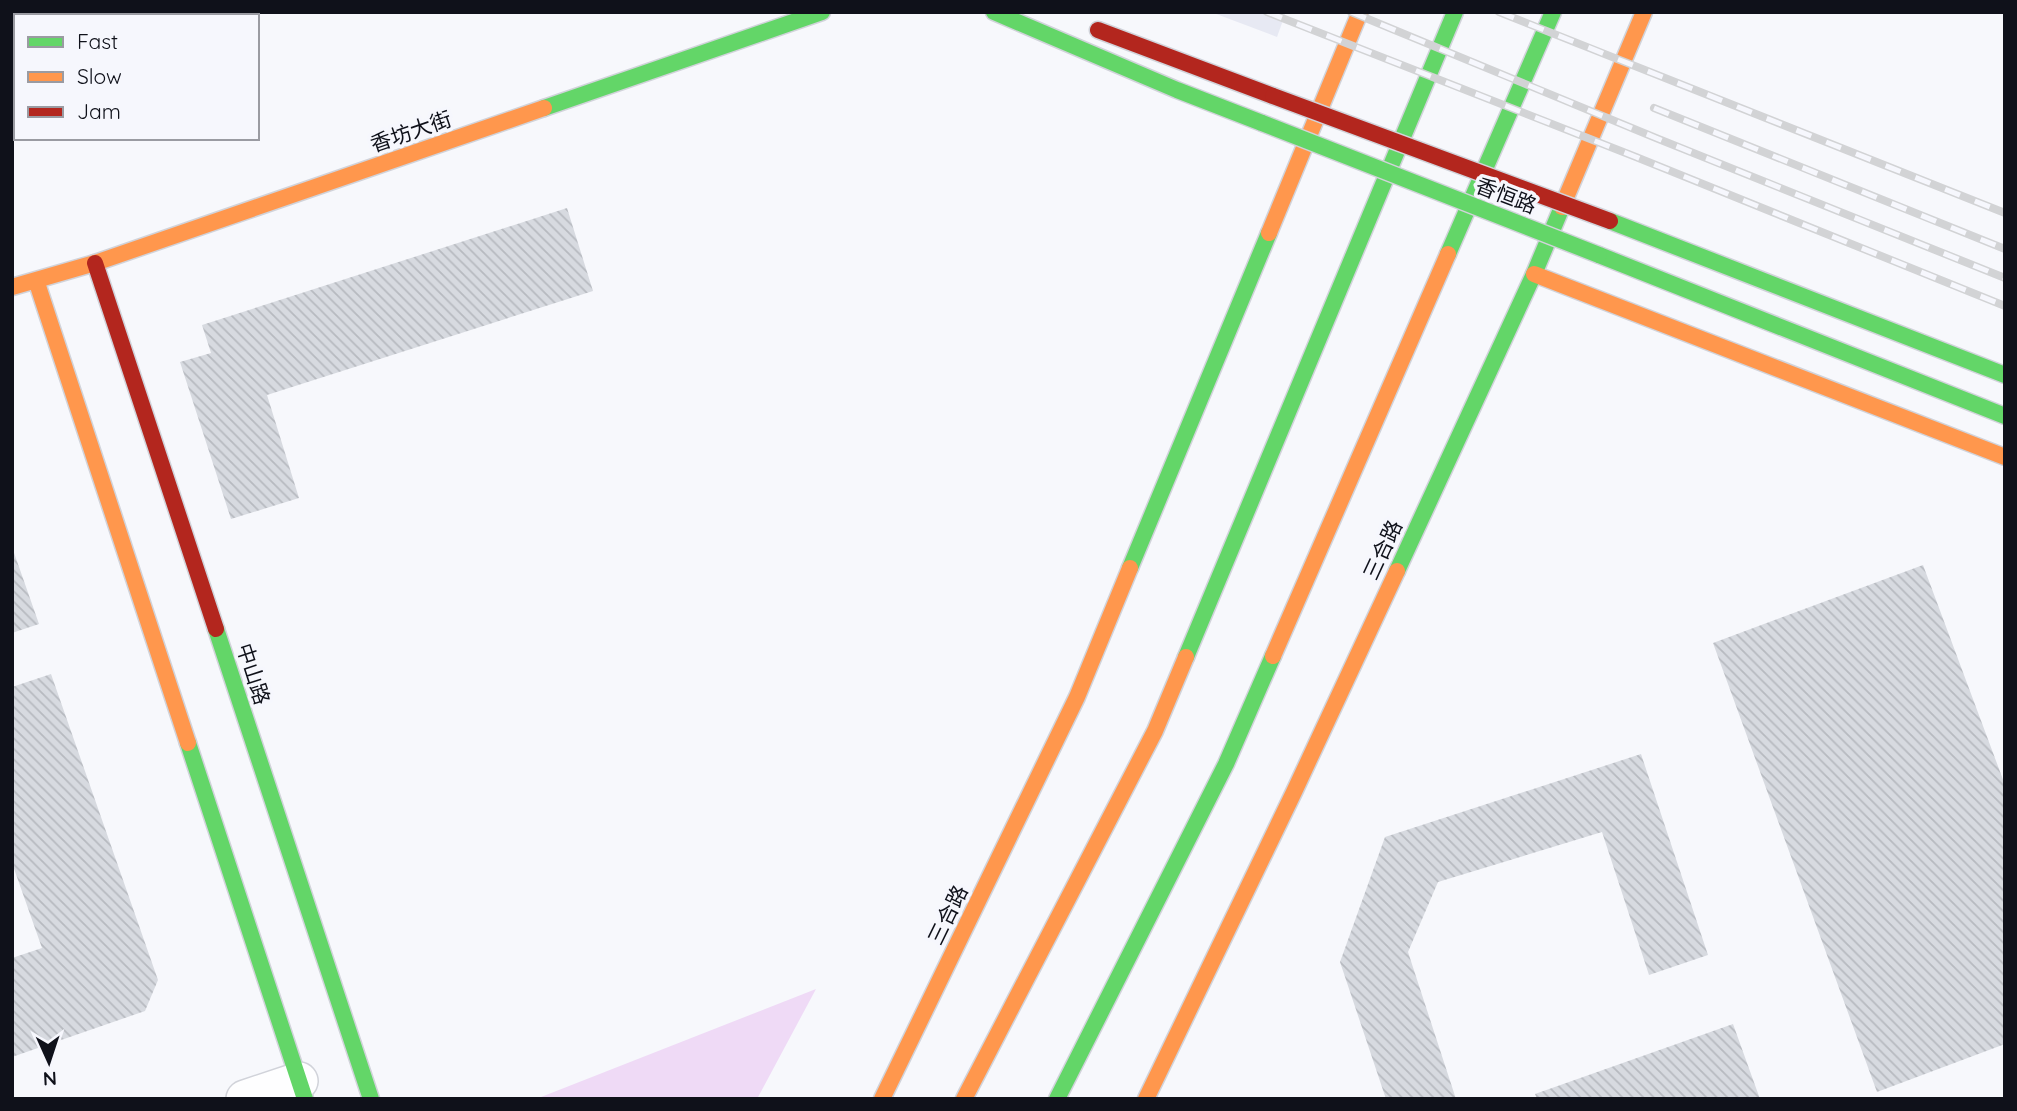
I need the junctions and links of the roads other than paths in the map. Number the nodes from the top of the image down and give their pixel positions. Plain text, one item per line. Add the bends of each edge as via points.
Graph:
1 (822, 12) edge
2 (994, 12) edge
3 (1360, 12) edge
4 (1455, 12) edge
5 (1553, 12) edge
6 (1644, 12) edge
7 (1077, 22) dead end
8 (95, 263) junction
9 (1534, 274) junction
10 (36, 280) junction
11 (12, 287) edge
12 (2005, 375) edge
13 (2005, 416) edge
14 (2005, 457) edge
15 (302, 1090) edge
16 (245, 1099) edge
17 (371, 1099) edge
18 (883, 1099) edge
19 (964, 1099) edge
20 (1057, 1099) edge
21 (1146, 1099) edge

1 - 8 main road, 香坊大街
2 - 13 main road, 香恒路, bridge via 1177,90
3 - 18 main road, 三合路 via 1077,697
4 - 19 main road via 1155,731
5 - 20 main road via 1226,764
6 - 9 main road, 三合路
7 - 12 main road, 香恒路, bridge
8 - 10 main road, 香坊大街
8 - 17 main road, 中山路
9 - 14 main road
9 - 21 main road, 三合路
10 - 11 main road, 香坊大街
10 - 15 main road
15 - 16 street

